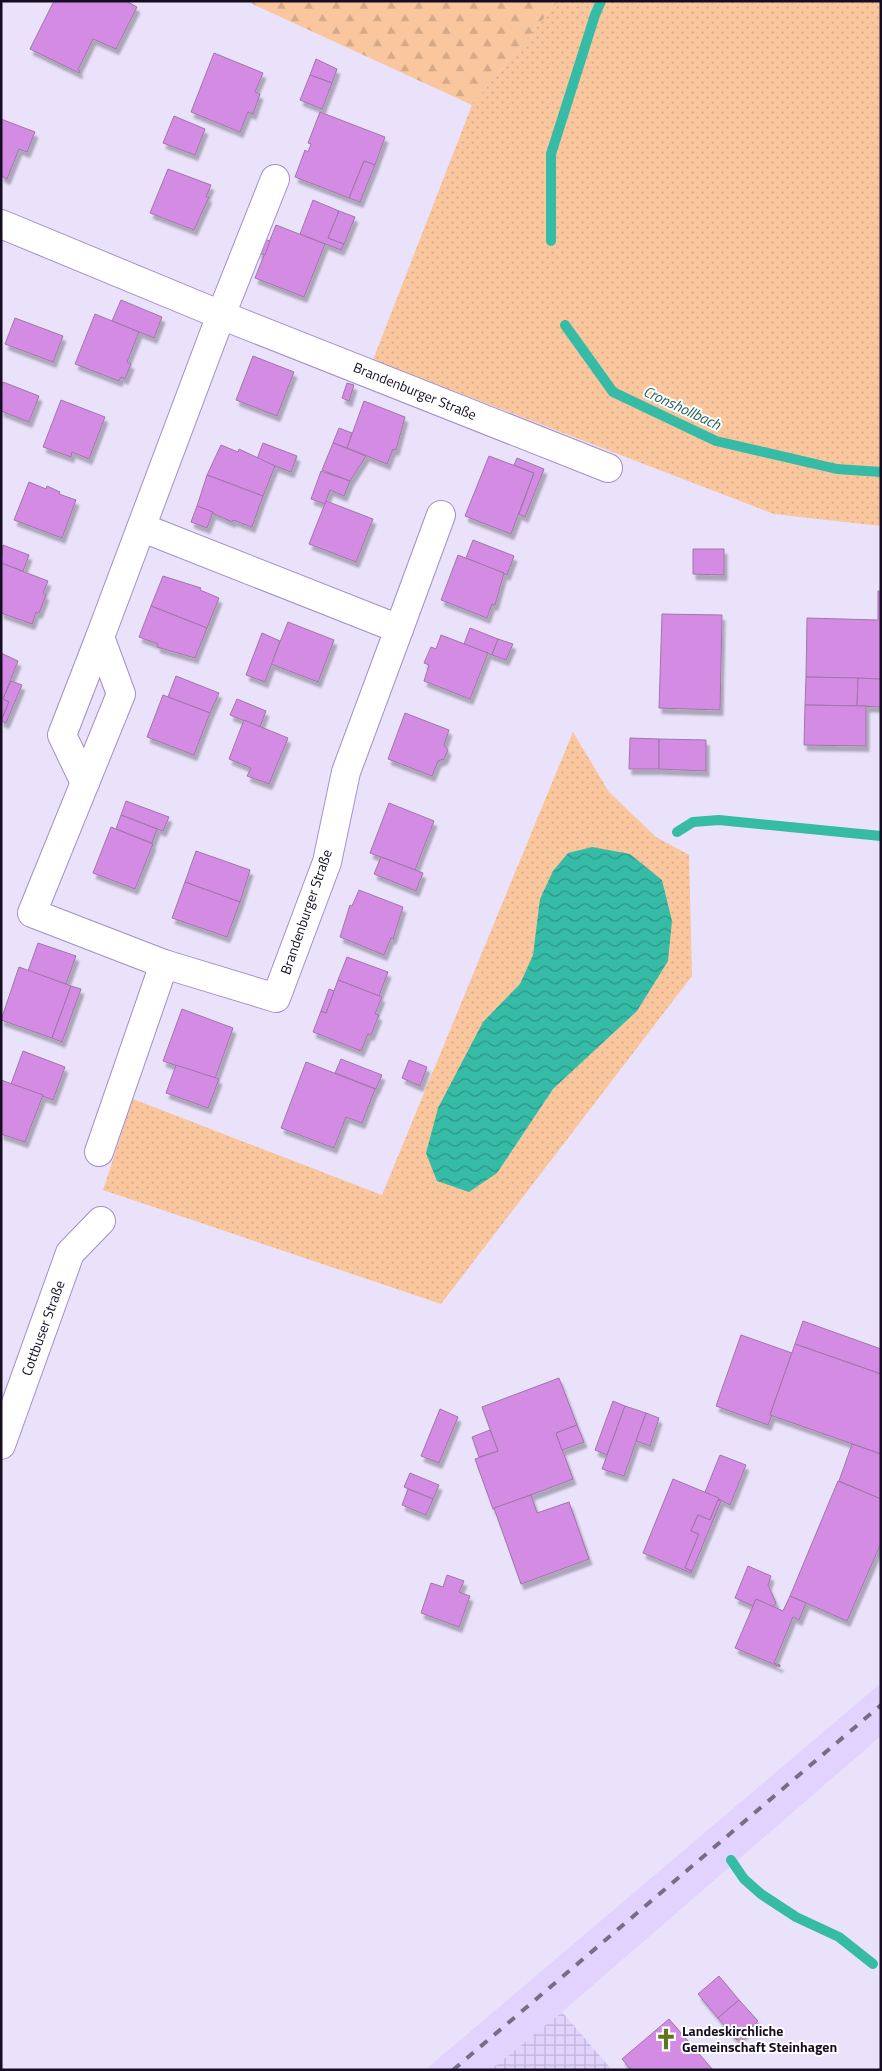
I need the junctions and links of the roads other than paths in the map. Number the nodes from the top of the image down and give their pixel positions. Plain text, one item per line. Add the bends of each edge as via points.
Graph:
1 (275, 178) dead end
2 (1, 224) edge
3 (221, 315) junction
4 (608, 468) dead end
5 (440, 516) dead end
6 (143, 528) junction
7 (399, 629) junction
8 (100, 637) junction
9 (85, 783) junction
10 (164, 964) junction
11 (99, 1152) dead end
12 (100, 1221) dead end
13 (1, 1445) edge

1 - 3 street
2 - 3 street, Brandenburger Straße
3 - 4 street, Brandenburger Straße
3 - 6 street
5 - 7 street, Brandenburger Straße
6 - 7 street
6 - 8 street
7 - 10 street, Brandenburger Straße via 346,772 327,862 276,998
8 - 9 street, Brandenburger Straße via 121,694
8 - 9 street via 62,735
9 - 10 street, Brandenburger Straße via 32,913
10 - 11 street
12 - 13 street, Cottbuser Straße via 70,1253

